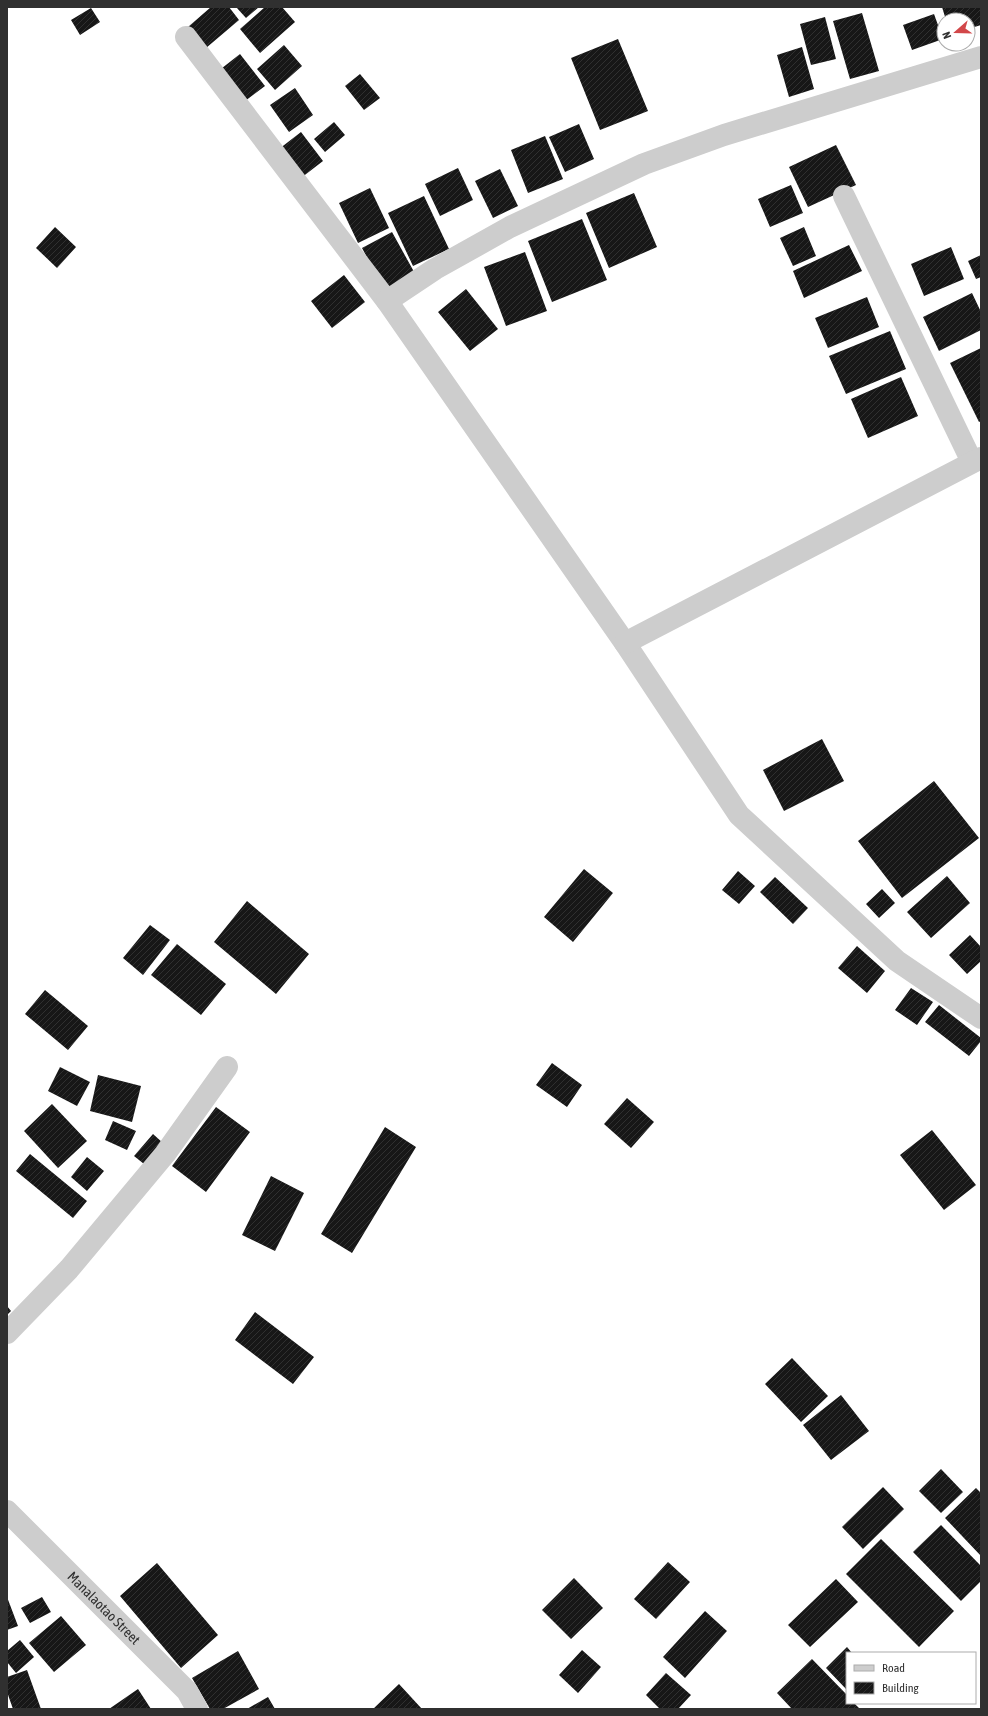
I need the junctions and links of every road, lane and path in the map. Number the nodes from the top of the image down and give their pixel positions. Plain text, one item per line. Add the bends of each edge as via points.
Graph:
1 (186, 37) dead end
2 (981, 57) edge
3 (844, 196) dead end
4 (387, 301) junction
5 (977, 460) edge
6 (625, 643) junction
7 (981, 1018) edge
8 (227, 1067) dead end
9 (7, 1333) edge
10 (7, 1511) edge
11 (197, 1709) edge

1 - 4 street
2 - 4 street via 724,135 644,164 510,227 435,269
3 - 5 street
4 - 6 street
5 - 6 street
6 - 7 street via 739,815 897,961
8 - 9 street via 165,1154 69,1270
10 - 11 street, Manalaotao Street via 187,1691

